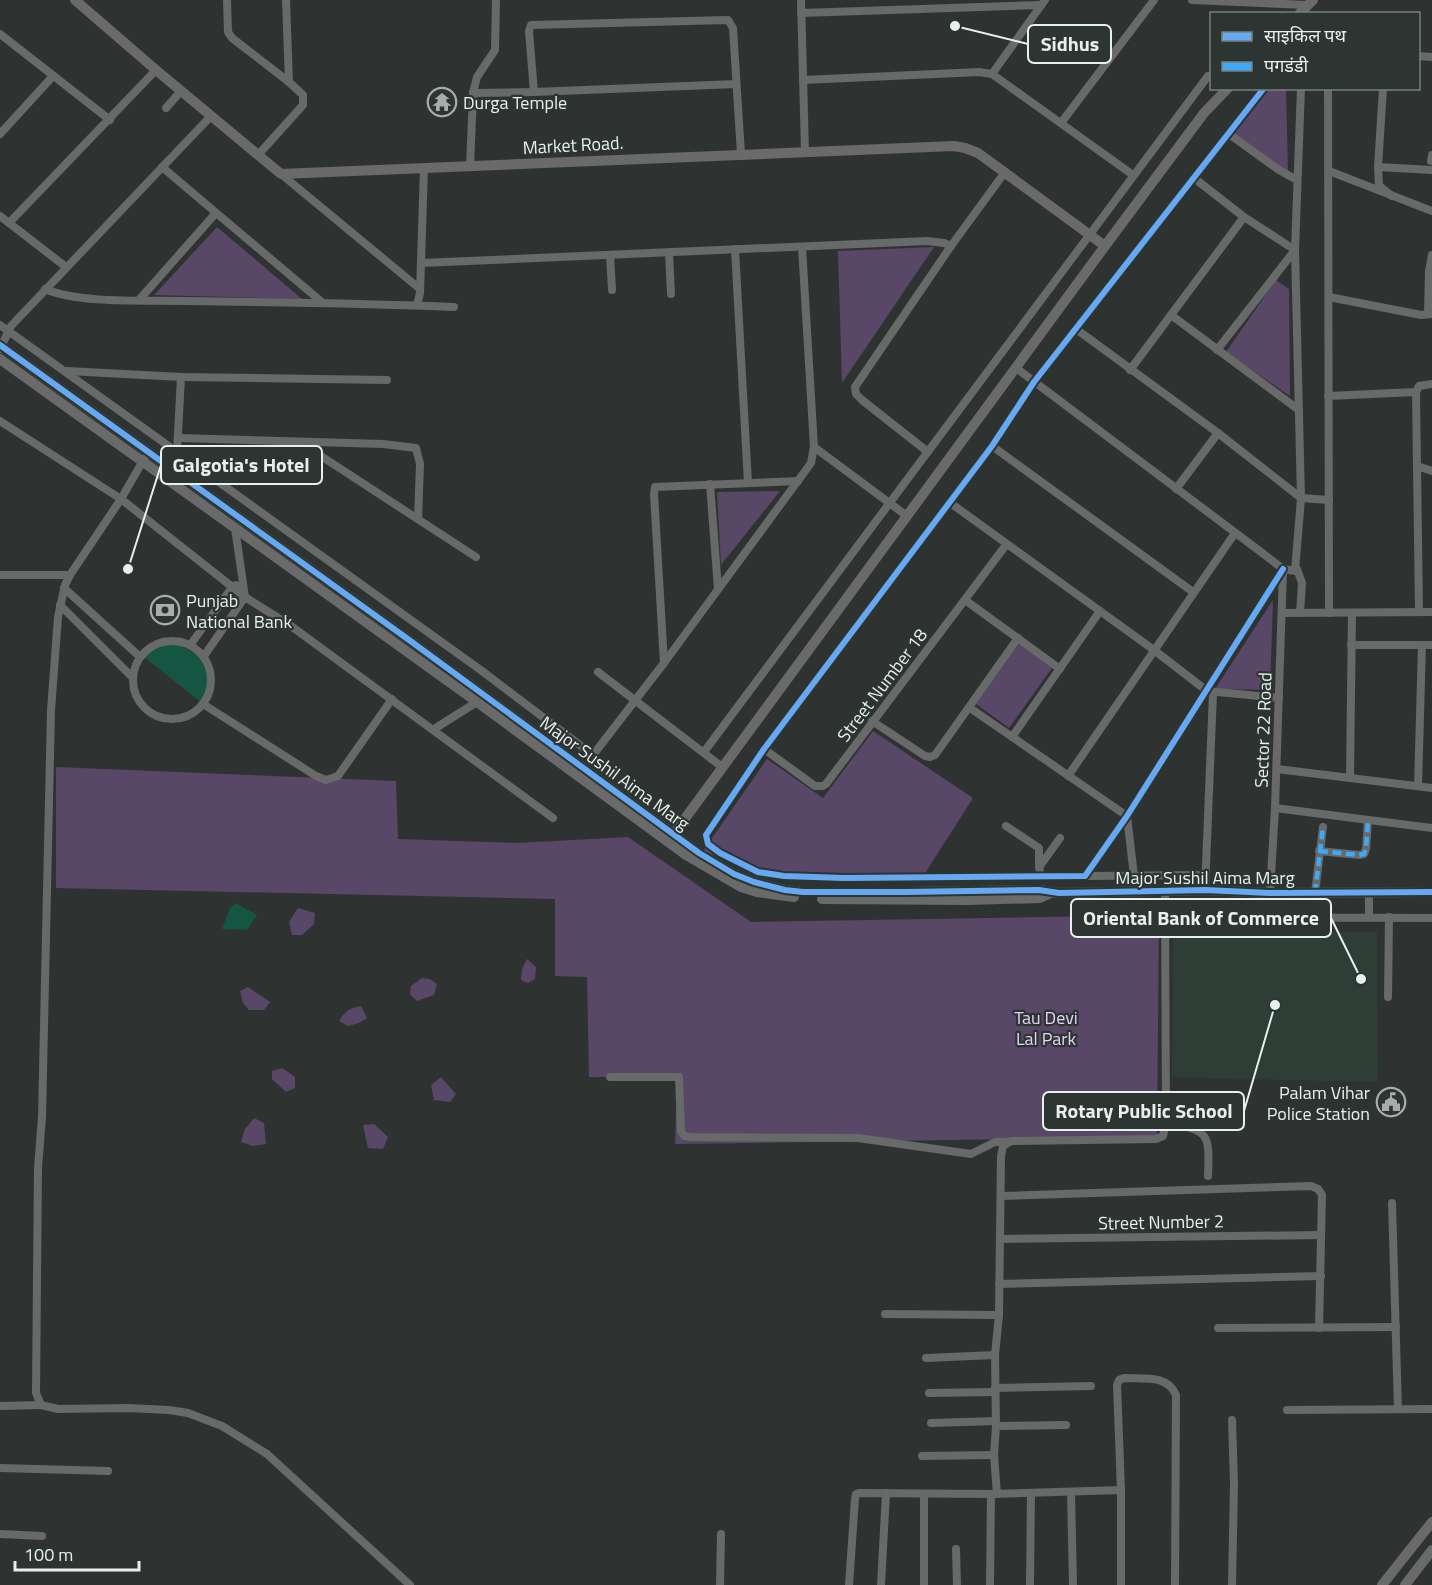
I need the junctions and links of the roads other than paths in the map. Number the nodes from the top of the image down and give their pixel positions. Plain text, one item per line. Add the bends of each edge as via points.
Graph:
1 (227, 0) edge
2 (286, 0) edge
3 (496, 0) edge
4 (801, 0) edge
5 (881, 0) edge
6 (1154, 0) edge
7 (1192, 0) edge
8 (82, 2) edge
9 (1043, 2) edge
10 (979, 3) edge
11 (929, 4) edge
12 (1306, 6) edge
13 (881, 10) junction
14 (801, 13) junction
15 (0, 34) edge
16 (156, 70) junction
17 (992, 74) junction
18 (1208, 75) dead end
19 (53, 76) junction
20 (803, 80) junction
21 (289, 81) junction
22 (736, 84) junction
23 (1226, 90) edge
24 (1262, 90) edge
25 (1301, 90) edge
26 (1328, 90) edge
27 (1383, 90) edge
28 (181, 91) junction
29 (534, 92) junction
30 (473, 93) junction
31 (166, 108) dead end
32 (211, 116) junction
33 (110, 120) junction
34 (1061, 123) junction
35 (3, 125) edge
36 (0, 134) edge
37 (1229, 134) junction
38 (805, 151) junction
39 (741, 154) junction
40 (258, 155) junction
41 (1432, 155) edge
42 (1431, 161) edge
43 (162, 167) junction
44 (470, 167) junction
45 (1378, 167) junction
46 (424, 168) junction
47 (1432, 170) edge
48 (1329, 171) junction
49 (1005, 172) junction
50 (281, 174) junction
51 (1133, 175) junction
52 (1194, 178) junction
53 (1298, 180) junction
54 (1392, 196) junction
55 (1432, 211) edge
56 (215, 214) junction
57 (0, 216) edge
58 (1244, 217) junction
59 (9, 223) junction
60 (1089, 234) junction
61 (951, 246) junction
62 (1105, 246) junction
63 (802, 247) junction
64 (735, 249) junction
65 (1295, 250) junction
66 (669, 252) junction
67 (610, 255) junction
68 (1432, 255) edge
69 (421, 263) junction
70 (66, 267) junction
71 (45, 289) junction
72 (420, 289) junction
73 (612, 290) dead end
74 (671, 294) dead end
75 (1329, 297) junction
76 (139, 300) junction
77 (323, 303) junction
78 (417, 305) junction
79 (454, 307) dead end
80 (1430, 314) edge
81 (1171, 315) junction
82 (5, 329) edge
83 (1076, 329) junction
84 (1, 347) edge
85 (1217, 350) junction
86 (0, 359) edge
87 (1016, 368) junction
88 (1130, 370) junction
89 (67, 371) junction
90 (181, 377) junction
91 (387, 380) dead end
92 (1034, 382) junction
93 (1432, 384) edge
94 (1416, 392) junction
95 (1328, 396) junction
96 (1299, 410) junction
97 (1, 425) edge
98 (1218, 433) junction
99 (179, 438) junction
100 (300, 442) junction
101 (992, 446) junction
102 (814, 447) junction
103 (928, 452) junction
104 (180, 453) junction
105 (146, 456) junction
106 (1417, 466) junction
107 (1432, 471) edge
108 (183, 477) junction
109 (798, 480) junction
110 (748, 483) junction
111 (710, 484) junction
112 (1176, 489) junction
113 (1301, 498) junction
114 (120, 499) junction
115 (1329, 500) junction
116 (950, 502) junction
117 (890, 503) junction
118 (907, 516) junction
119 (418, 519) junction
120 (235, 528) junction
121 (1235, 533) junction
122 (1006, 545) junction
123 (476, 557) dead end
124 (1283, 569) junction
125 (1297, 569) junction
126 (0, 575) edge
127 (70, 575) junction
128 (243, 584) junction
129 (233, 586) junction
130 (64, 588) junction
131 (718, 589) junction
132 (1193, 592) junction
133 (246, 597) junction
134 (965, 600) junction
135 (60, 605) junction
136 (1100, 611) junction
137 (1329, 612) junction
138 (1352, 612) junction
139 (1419, 612) junction
140 (1432, 612) edge
141 (1282, 613) junction
142 (1300, 613) junction
143 (1018, 638) junction
144 (191, 644) junction
145 (1351, 645) junction
146 (1422, 645) junction
147 (1432, 645) edge
148 (1154, 650) junction
149 (140, 656) junction
150 (204, 656) junction
151 (664, 663) junction
152 (1060, 669) junction
153 (598, 672) dead end
154 (132, 677) junction
155 (1210, 692) junction
156 (1279, 698) junction
157 (392, 699) junction
158 (634, 700) junction
159 (477, 702) junction
160 (203, 704) junction
161 (970, 708) junction
162 (872, 722) junction
163 (434, 729) junction
164 (1012, 738) junction
165 (764, 749) junction
166 (704, 753) junction
167 (593, 755) junction
168 (722, 767) junction
169 (582, 768) junction
170 (1276, 769) junction
171 (1068, 776) junction
172 (1350, 778) junction
173 (1418, 786) junction
174 (1432, 788) edge
175 (1275, 808) junction
176 (1127, 816) junction
177 (553, 818) dead end
178 (1368, 820) junction
179 (1006, 825) dead end
180 (1323, 827) dead end
181 (1432, 828) edge
182 (671, 838) junction
183 (1060, 838) dead end
184 (1319, 850) junction
185 (1039, 867) junction
186 (1205, 874) junction
187 (1041, 876) junction
188 (1085, 876) junction
189 (1134, 876) junction
190 (1165, 890) junction
191 (1205, 890) junction
192 (1432, 892) edge
193 (1270, 893) junction
194 (1315, 893) junction
195 (1369, 893) junction
196 (1165, 917) junction
197 (1369, 917) junction
198 (1389, 917) junction
199 (1432, 918) edge
200 (1388, 997) dead end
201 (610, 1077) dead end
202 (1166, 1122) junction
203 (1007, 1142) junction
204 (1208, 1176) dead end
205 (1001, 1196) junction
206 (1392, 1203) dead end
207 (1321, 1235) junction
208 (1000, 1239) junction
209 (1322, 1276) junction
210 (999, 1284) junction
211 (885, 1314) dead end
212 (999, 1315) junction
213 (1218, 1328) dead end
214 (1319, 1328) junction
215 (1396, 1328) junction
216 (995, 1354) junction
217 (926, 1358) dead end
218 (1091, 1386) dead end
219 (995, 1390) junction
220 (930, 1393) dead end
221 (0, 1406) edge
222 (41, 1406) junction
223 (1398, 1409) junction
224 (1432, 1409) edge
225 (1287, 1410) dead end
226 (1232, 1420) dead end
227 (931, 1423) dead end
228 (996, 1424) junction
229 (1066, 1425) dead end
230 (994, 1455) junction
231 (922, 1456) dead end
232 (0, 1468) edge
233 (108, 1471) dead end
234 (1121, 1490) junction
235 (1071, 1492) junction
236 (1030, 1493) junction
237 (885, 1494) junction
238 (924, 1494) junction
239 (994, 1494) junction
240 (1432, 1522) edge
241 (0, 1534) edge
242 (721, 1534) dead end
243 (42, 1536) dead end
244 (956, 1550) dead end
245 (1432, 1550) edge
246 (410, 1585) edge
247 (720, 1585) edge
248 (849, 1585) edge
249 (881, 1585) edge
250 (924, 1585) edge
251 (957, 1585) edge
252 (990, 1585) edge
253 (1030, 1585) edge
254 (1073, 1585) edge
255 (1121, 1585) edge
256 (1175, 1585) edge
257 (1232, 1585) edge
258 (1382, 1585) edge
259 (1405, 1585) edge

1 - 21 street via 228,32 232,38
2 - 21 street
3 - 30 street via 495,50 477,77
4 - 14 street
5 - 13 street
6 - 34 street
7 - 12 street
8 - 16 street
9 - 10 street
9 - 17 street
10 - 11 street
11 - 13 street
13 - 14 street
14 - 20 street
15 - 19 street
16 - 28 street
16 - 33 street
17 - 20 street
17 - 34 street
18 - 51 street
19 - 33 street
19 - 35 street
20 - 38 street
21 - 40 street via 303,95 303,105
22 - 29 street
22 - 29 street via 733,28 728,20 536,24 529,31
22 - 39 street
23 - 62 street via 1204,113
24 - 37 street
25 - 53 street
26 - 48 street
27 - 45 street
28 - 31 street
28 - 32 street
29 - 30 street
30 - 44 street
32 - 40 street
32 - 43 street
33 - 59 street
34 - 51 street
35 - 36 street
37 - 52 street
37 - 53 street
38 - 39 street, Market Road.
38 - 49 street, Market Road. via 954,146 978,153
39 - 44 street, Market Road.
40 - 50 street
41 - 42 street
43 - 56 street
43 - 70 street
44 - 46 street, Market Road.
45 - 47 street
45 - 54 street via 1379,186
46 - 50 street, Market Road.
46 - 69 street
48 - 54 street
48 - 75 street
49 - 60 street, Market Road.
49 - 61 street
50 - 72 street
51 - 60 street
52 - 58 street
52 - 83 street
53 - 65 street
54 - 55 street
56 - 76 street
56 - 77 street
57 - 59 street
58 - 65 street
58 - 81 street
59 - 70 street
60 - 62 street, Market Road.
60 - 103 street
61 - 63 street via 927,241
61 - 103 street via 855,387 862,400
62 - 87 street
63 - 64 street
63 - 102 street
64 - 66 street
64 - 110 street
65 - 85 street
65 - 96 street
66 - 67 street
66 - 74 street
67 - 69 street
67 - 73 street
68 - 80 street
69 - 72 street
70 - 71 street
71 - 76 street via 63,296
71 - 82 street
72 - 78 street
75 - 80 street
75 - 95 street
76 - 77 street
77 - 78 street
78 - 79 street
81 - 85 street
81 - 88 street
82 - 84 street
82 - 89 street
83 - 88 street
83 - 92 street
84 - 105 street, Major Sushil Aima Marg
85 - 96 street
86 - 105 street, Major Sushil Aima Marg
87 - 92 street
87 - 118 street
88 - 98 street
89 - 90 street
89 - 104 street
90 - 91 street
90 - 99 street
92 - 101 street
92 - 112 street
93 - 94 street via 1419,386
94 - 95 street
94 - 106 street
95 - 115 street
96 - 113 street
97 - 114 street
98 - 112 street
98 - 113 street
99 - 100 street
99 - 104 street
100 - 119 street
100 - 119 street via 416,448 420,464
101 - 116 street
101 - 132 street
102 - 109 street via 811,463
102 - 117 street
103 - 117 street
104 - 108 street
104 - 167 street
105 - 108 street, Major Sushil Aima Marg
105 - 114 street
105 - 120 street, Major Sushil Aima Marg
106 - 107 street
106 - 139 street
108 - 169 street, Major Sushil Aima Marg
109 - 110 street
109 - 131 street
110 - 111 street
111 - 131 street
111 - 151 street via 658,486 654,490
112 - 121 street
113 - 115 street
113 - 125 street
114 - 127 street
114 - 129 street
115 - 137 street
116 - 122 street
116 - 165 street
117 - 118 street
117 - 166 street
118 - 168 street
119 - 123 street
120 - 128 street
120 - 159 street, Major Sushil Aima Marg
121 - 124 street
121 - 132 street
122 - 134 street, Street Number 18
122 - 136 street
124 - 125 street
124 - 141 street, Sector 22 Road
124 - 155 street
125 - 142 street via 1302,583
126 - 127 street
127 - 130 street
128 - 129 street
128 - 133 street
129 - 133 street
129 - 144 street
130 - 135 street
130 - 149 street
131 - 151 street
132 - 148 street
133 - 150 street
133 - 157 street
134 - 143 street
134 - 162 street, Street Number 18
135 - 154 street
135 - 222 street via 51,710 38,1179 36,1393
136 - 148 street
136 - 152 street
137 - 138 street
137 - 142 street
138 - 139 street
138 - 145 street
139 - 140 street
141 - 142 street
141 - 156 street, Sector 22 Road
143 - 152 street
143 - 161 street
144 - 149 street via 168,640 147,648
144 - 150 street
145 - 146 street
145 - 172 street
146 - 147 street
146 - 173 street
148 - 155 street
148 - 171 street
149 - 154 street
150 - 160 street via 212,680
151 - 158 street
152 - 164 street
153 - 158 street
154 - 160 street via 139,701 158,717 183,718
155 - 156 street
155 - 176 street
155 - 186 street
156 - 170 street, Sector 22 Road
157 - 160 street via 338,776 326,780
157 - 163 street
158 - 166 street
158 - 167 street
159 - 163 street
159 - 182 street, Major Sushil Aima Marg via 576,776
161 - 162 street via 930,757
161 - 164 street
162 - 165 street, Street Number 18 via 823,786 815,786
163 - 177 street
164 - 171 street
165 - 187 street via 706,835 711,848 750,868 771,875 844,878
166 - 168 street
167 - 169 street
168 - 182 street
169 - 182 street, Major Sushil Aima Marg
170 - 172 street
170 - 175 street, Sector 22 Road
171 - 176 street
172 - 173 street
173 - 174 street
175 - 178 street
175 - 193 street, Sector 22 Road
176 - 188 street
176 - 189 street
178 - 181 street
178 - 184 street via 1364,854
179 - 185 street via 1037,845
180 - 184 street
182 - 190 street, Major Sushil Aima Marg via 686,855 741,886 778,896 959,900
183 - 185 street
184 - 194 street
185 - 187 street
186 - 189 street
186 - 191 street
187 - 188 street
188 - 189 street
190 - 191 street, Major Sushil Aima Marg
190 - 196 street
191 - 193 street, Major Sushil Aima Marg
192 - 195 street, Major Sushil Aima Marg
193 - 194 street, Major Sushil Aima Marg
194 - 195 street, Major Sushil Aima Marg
195 - 197 street
196 - 197 street
196 - 202 street
197 - 198 street
198 - 199 street
198 - 200 street
201 - 203 street via 678,1077 681,1131 690,1137 863,1139 966,1154 975,1154 995,1142
202 - 203 street via 1163,1136 1156,1139
202 - 204 street via 1204,1136
203 - 205 street via 1001,1156
205 - 207 street via 1311,1186 1322,1195
205 - 208 street
206 - 215 street
207 - 208 street, Street Number 2
207 - 209 street
208 - 210 street
209 - 210 street
209 - 214 street
210 - 212 street
211 - 212 street
212 - 216 street
213 - 214 street
214 - 215 street
215 - 223 street
216 - 217 street
216 - 219 street
218 - 219 street
219 - 220 street
219 - 228 street
221 - 222 street
222 - 246 street via 168,1410 222,1426 267,1454
223 - 224 street
223 - 225 street
226 - 257 street
227 - 228 street
228 - 229 street
228 - 230 street
230 - 231 street
230 - 239 street
232 - 233 street
234 - 235 street
234 - 255 street
234 - 256 street via 1117,1382 1124,1378 1164,1381 1176,1395
235 - 236 street
235 - 254 street
236 - 239 street
236 - 253 street
237 - 238 street
237 - 248 street via 855,1496
237 - 249 street
238 - 239 street
238 - 250 street
239 - 252 street
240 - 258 street
241 - 243 street
242 - 247 street
244 - 251 street
245 - 259 street

